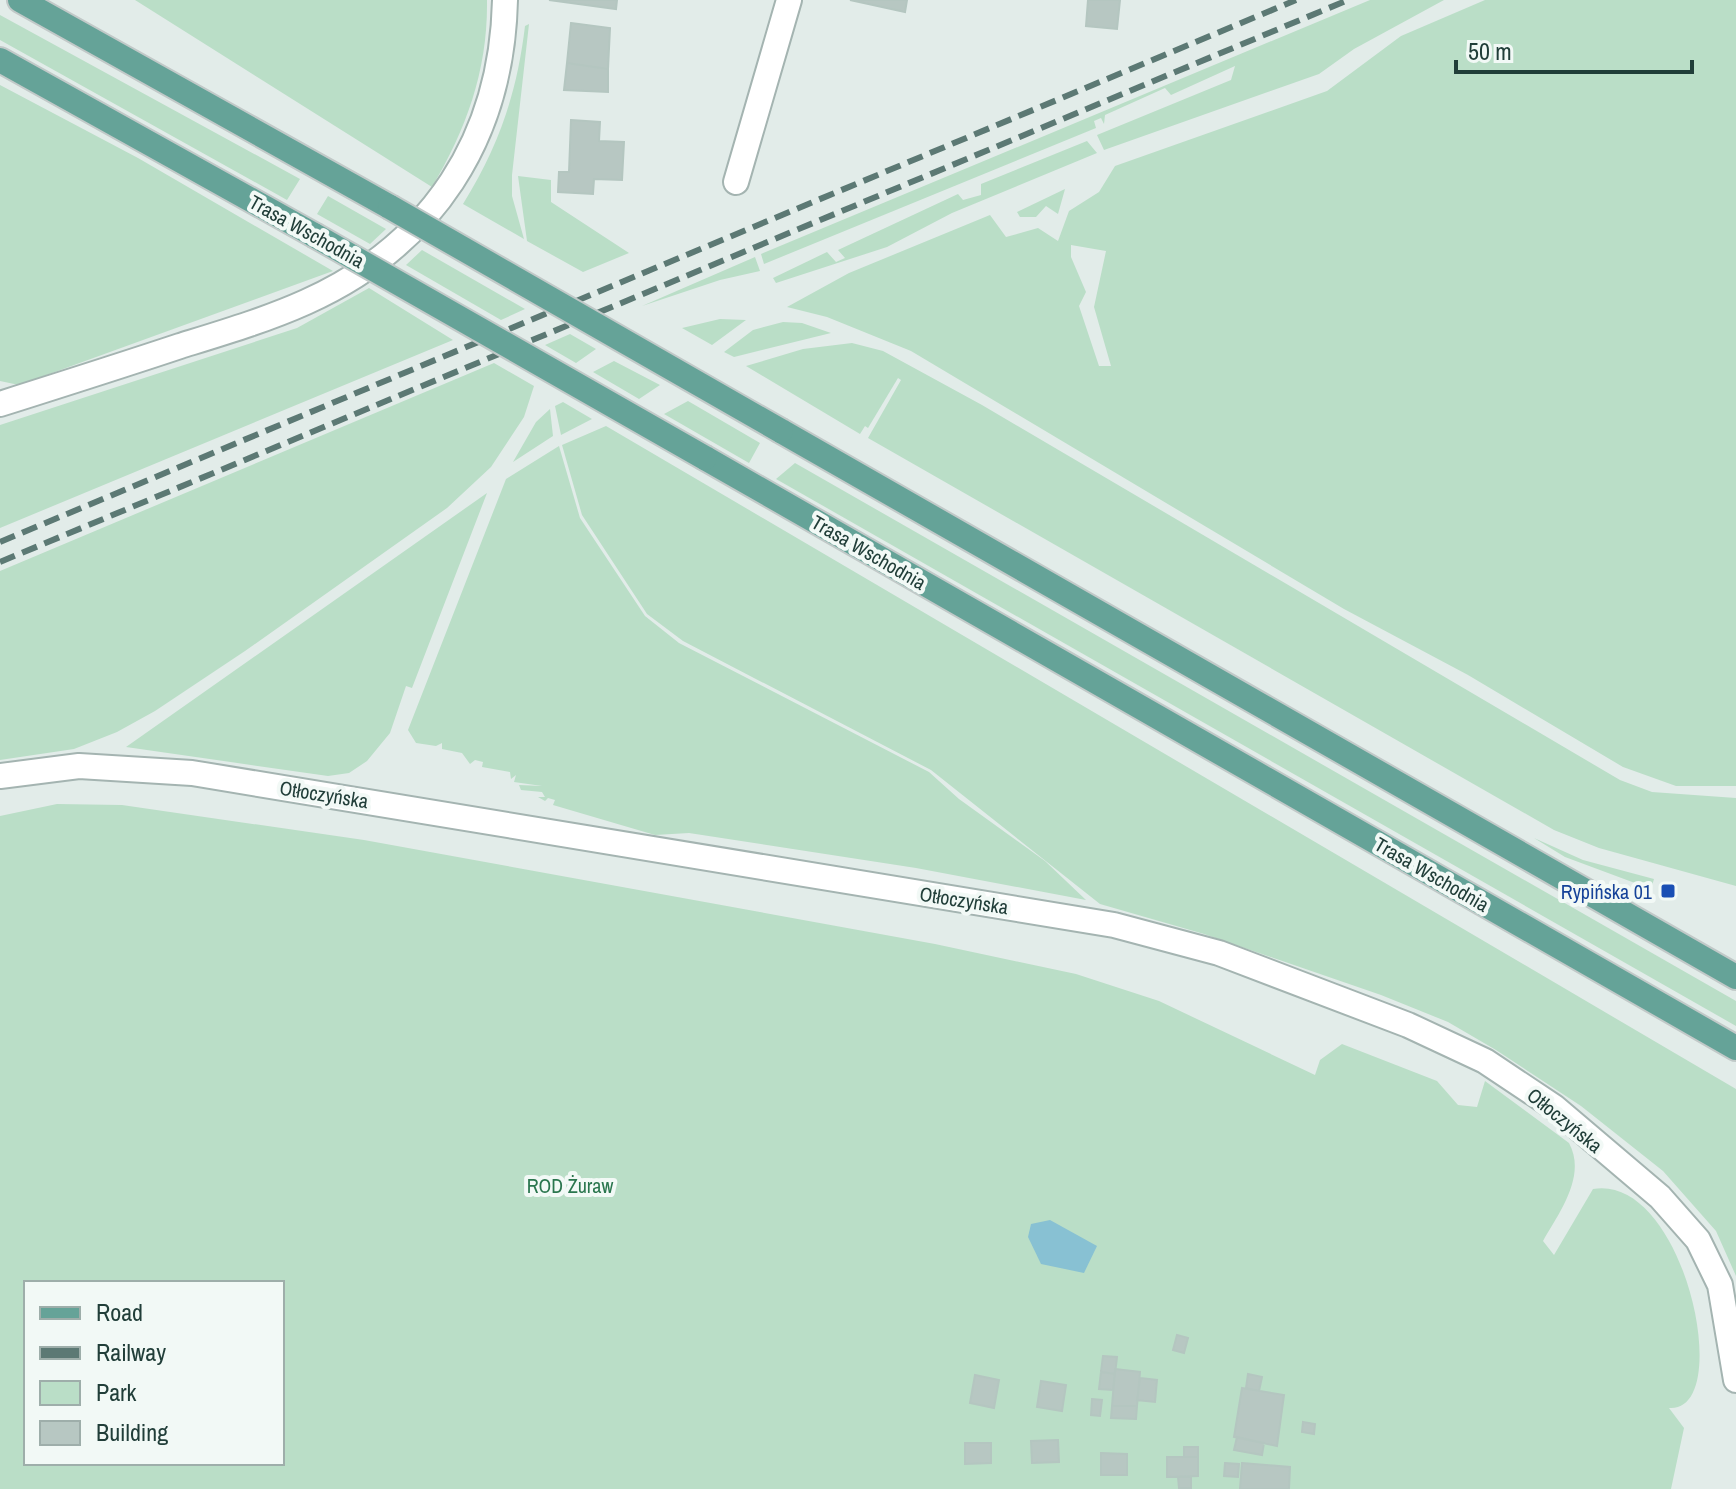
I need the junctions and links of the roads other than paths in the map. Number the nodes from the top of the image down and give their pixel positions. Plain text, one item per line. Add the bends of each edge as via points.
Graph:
1 (20, 0) edge
2 (505, 0) edge
3 (789, 0) edge
4 (0, 60) edge
5 (736, 182) dead end
6 (0, 404) edge
7 (0, 776) edge
8 (1736, 977) edge
9 (1736, 1048) edge
10 (1736, 1380) edge

1 - 8 main road, bridge
2 - 6 street via 499,73 475,144 426,216 389,252 306,302
3 - 5 street
4 - 9 main road, Trasa Wschodnia, bridge
7 - 10 street, Otłoczyńska via 79,766 207,776 1114,925 1252,965 1485,1061 1554,1107 1660,1197 1711,1262 1723,1297

